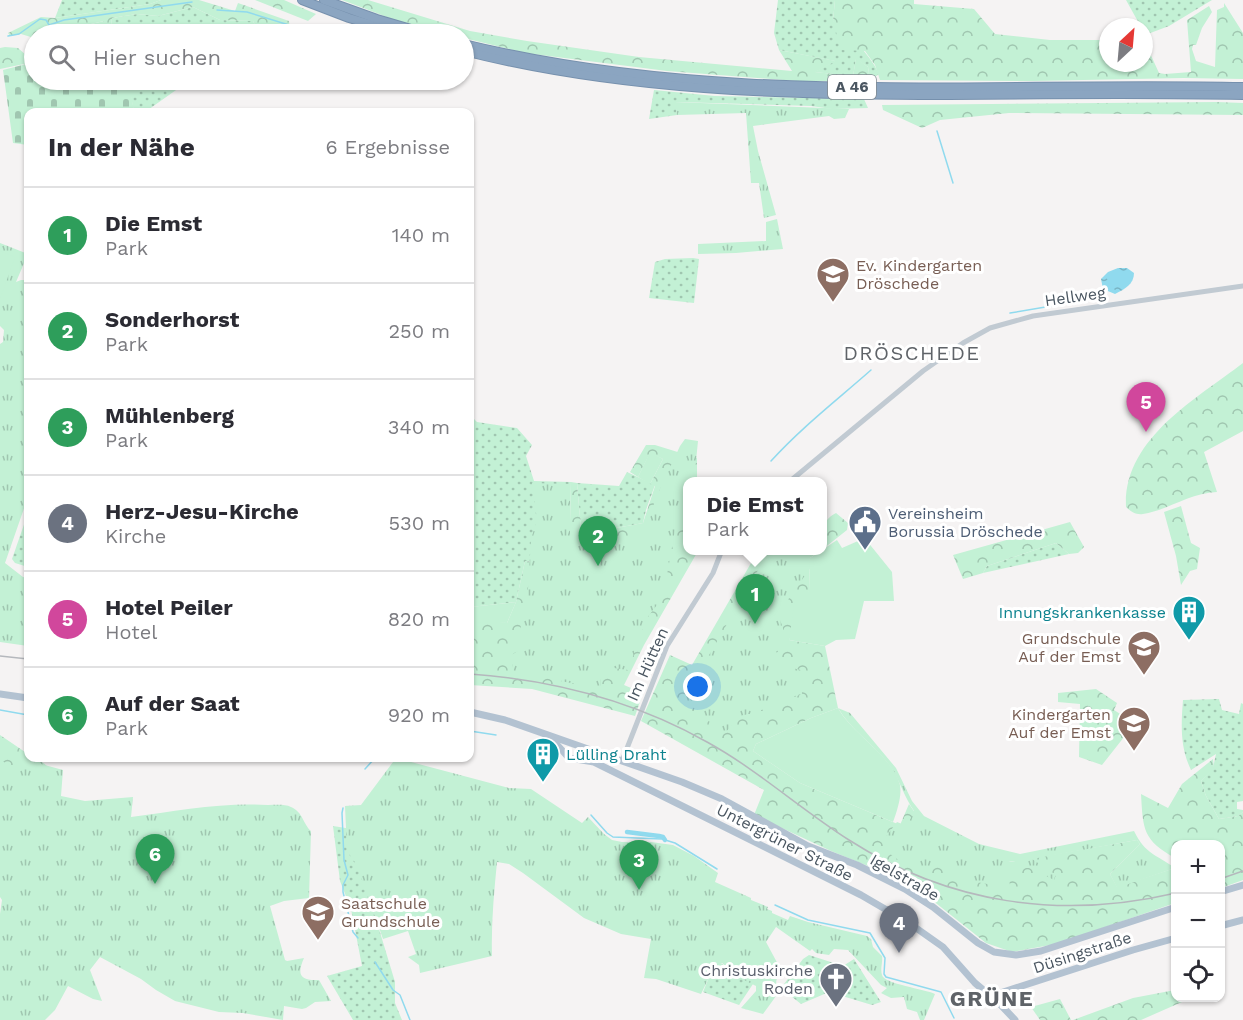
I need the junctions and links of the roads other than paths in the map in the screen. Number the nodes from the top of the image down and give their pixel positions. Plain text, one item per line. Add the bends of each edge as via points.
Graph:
1 (302, 0) edge
2 (323, 3) edge
3 (334, 8) junction
4 (349, 18) junction
5 (360, 24) edge
6 (369, 24) edge
7 (392, 24) edge
8 (474, 46) edge
9 (474, 54) edge
10 (474, 58) edge
11 (488, 58) junction
12 (1243, 87) edge
13 (1243, 95) edge
14 (1243, 286) edge
15 (795, 477) edge
16 (720, 555) edge
17 (0, 694) edge
18 (24, 697) edge
19 (474, 713) edge
20 (548, 735) junction
21 (565, 740) junction
22 (562, 750) junction
23 (622, 761) junction
24 (1243, 885) edge
25 (1225, 891) edge
26 (1171, 909) edge
27 (1243, 920) edge
28 (1225, 925) edge
29 (1171, 939) edge
30 (988, 994) junction
31 (998, 998) junction
32 (1015, 1020) edge

1 - 2 highway
2 - 3 highway
3 - 4 highway
3 - 7 highway
4 - 5 highway
4 - 6 highway
8 - 12 highway, A 46 via 615,73 795,86
9 - 11 highway, A 46
10 - 11 highway
11 - 13 highway, A 46 via 614,80 792,94
14 - 15 street, Hellweg via 1019,318 978,334 923,371
16 - 23 street, Im Hütten via 667,646
17 - 18 main road
19 - 20 main road
20 - 21 main road
20 - 22 main road
21 - 22 main road
21 - 23 main road
22 - 30 main road, Untergrüner Straße via 569,758 594,762 877,904 935,941
23 - 26 main road, Igelstraße via 712,794 808,846 893,882 994,952 1016,955 1041,951
24 - 25 main road
27 - 28 main road
29 - 31 main road, Düsingstraße
30 - 31 main road via 993,992
30 - 31 main road via 988,1003 994,1005
31 - 32 main road

